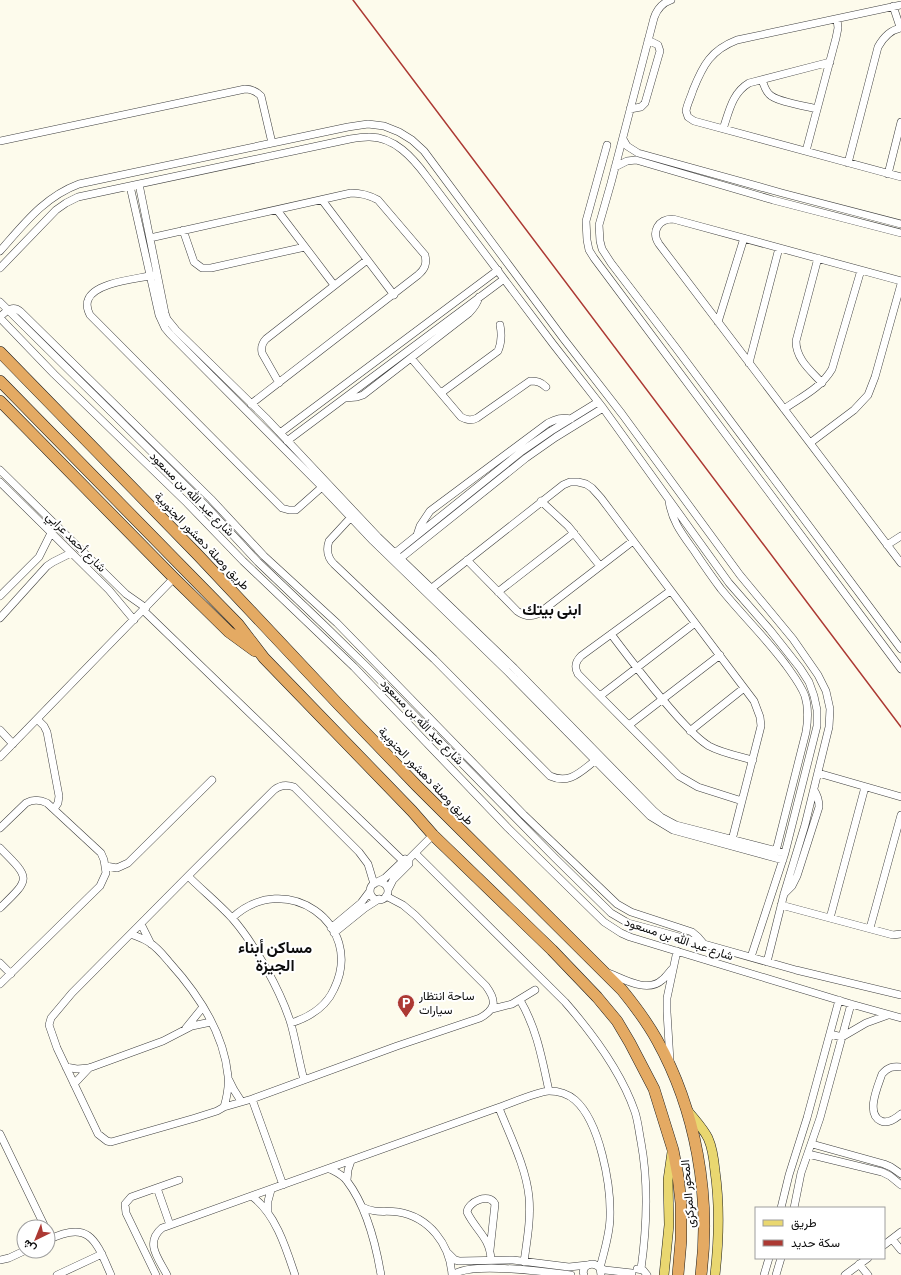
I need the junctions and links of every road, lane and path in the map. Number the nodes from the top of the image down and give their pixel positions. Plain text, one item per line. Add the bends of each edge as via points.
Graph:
1 (671, 0) edge
2 (662, 2) edge
3 (901, 5) edge
4 (893, 6) junction
5 (837, 18) junction
6 (901, 28) edge
7 (648, 40) junction
8 (830, 62) junction
9 (762, 80) junction
10 (630, 109) junction
11 (817, 109) junction
12 (901, 122) edge
13 (722, 129) junction
14 (623, 138) junction
15 (0, 141) edge
16 (272, 143) junction
17 (608, 145) dead end
18 (806, 151) junction
19 (213, 156) junction
20 (637, 157) junction
21 (848, 163) junction
22 (615, 167) junction
23 (215, 168) junction
24 (888, 174) junction
25 (901, 177) edge
26 (598, 179) junction
27 (611, 183) junction
28 (139, 184) junction
29 (130, 186) junction
30 (782, 193) junction
31 (322, 200) junction
32 (463, 202) junction
33 (780, 202) junction
34 (277, 210) junction
35 (453, 210) junction
36 (37, 211) junction
37 (46, 220) junction
38 (899, 224) edge
39 (183, 230) junction
40 (898, 232) edge
41 (150, 238) junction
42 (744, 238) junction
43 (305, 247) junction
44 (779, 248) junction
45 (0, 251) edge
46 (818, 258) junction
47 (367, 260) junction
48 (0, 268) edge
49 (498, 270) junction
50 (861, 270) junction
51 (154, 276) junction
52 (504, 279) junction
53 (901, 281) edge
54 (901, 284) edge
55 (334, 285) junction
56 (394, 295) junction
57 (479, 297) junction
58 (0, 302) edge
59 (8, 310) junction
60 (0, 318) edge
61 (718, 322) junction
62 (500, 325) dead end
63 (563, 338) junction
64 (553, 344) junction
65 (673, 344) junction
66 (664, 351) junction
67 (0, 352) edge
68 (411, 358) junction
69 (749, 363) junction
70 (63, 365) junction
71 (54, 374) junction
72 (0, 381) edge
73 (279, 383) junction
74 (822, 383) junction
75 (546, 387) dead end
76 (708, 391) junction
77 (441, 393) junction
78 (345, 398) junction
79 (698, 398) junction
80 (0, 402) edge
81 (251, 404) junction
82 (600, 405) junction
83 (118, 408) junction
84 (784, 409) junction
85 (113, 414) junction
86 (266, 418) junction
87 (571, 419) junction
88 (259, 424) junction
89 (633, 429) junction
90 (280, 433) junction
91 (623, 436) junction
92 (287, 441) junction
93 (810, 444) junction
94 (165, 459) junction
95 (759, 460) junction
96 (750, 467) junction
97 (0, 470) edge
98 (0, 482) edge
99 (322, 487) junction
100 (24, 493) junction
101 (17, 499) junction
102 (211, 499) junction
103 (668, 499) junction
104 (541, 501) junction
105 (205, 505) junction
106 (354, 515) junction
107 (51, 533) junction
108 (574, 533) junction
109 (417, 535) junction
110 (901, 536) edge
111 (634, 541) junction
112 (821, 543) junction
113 (887, 545) junction
114 (812, 550) junction
115 (71, 553) junction
116 (398, 555) junction
117 (264, 556) junction
118 (467, 560) junction
119 (258, 562) junction
120 (901, 563) edge
121 (600, 566) junction
122 (174, 578) junction
123 (420, 581) junction
124 (729, 582) junction
125 (432, 588) junction
126 (721, 588) junction
127 (670, 591) junction
128 (498, 592) junction
129 (0, 596) edge
130 (145, 609) junction
131 (0, 618) edge
132 (134, 620) junction
133 (695, 623) junction
134 (770, 630) junction
135 (611, 634) junction
136 (763, 636) junction
137 (901, 636) edge
138 (899, 645) edge
139 (360, 646) junction
140 (354, 653) junction
141 (720, 655) junction
142 (264, 658) junction
143 (636, 668) junction
144 (800, 668) junction
145 (901, 669) edge
146 (792, 673) junction
147 (744, 688) junction
148 (402, 691) junction
149 (600, 696) junction
150 (397, 697) junction
151 (662, 700) junction
152 (559, 718) junction
153 (38, 720) junction
154 (629, 725) junction
155 (0, 730) edge
156 (690, 731) junction
157 (445, 734) junction
158 (439, 740) junction
159 (13, 744) junction
160 (801, 752) junction
161 (810, 754) junction
162 (0, 757) edge
163 (596, 760) junction
164 (753, 760) junction
165 (818, 773) junction
166 (212, 780) dead end
167 (621, 781) junction
168 (865, 787) junction
169 (814, 790) junction
170 (800, 797) junction
171 (901, 797) edge
172 (812, 800) junction
173 (742, 801) junction
174 (54, 809) junction
175 (901, 815) edge
176 (536, 826) junction
177 (0, 828) edge
178 (689, 831) junction
179 (531, 833) junction
180 (433, 835) junction
181 (732, 840) junction
182 (0, 848) edge
183 (776, 851) junction
184 (415, 853) junction
185 (784, 857) junction
186 (555, 858) junction
187 (406, 860) junction
188 (106, 866) junction
189 (546, 866) junction
190 (188, 876) junction
191 (374, 886) junction
192 (387, 893) junction
193 (784, 894) junction
194 (379, 900) junction
195 (781, 905) junction
196 (0, 908) edge
197 (232, 918) junction
198 (830, 918) junction
199 (763, 921) junction
200 (141, 924) junction
201 (776, 925) junction
202 (870, 928) junction
203 (333, 930) junction
204 (131, 934) junction
205 (901, 934) edge
206 (151, 944) junction
207 (704, 944) junction
208 (677, 951) junction
209 (751, 957) junction
210 (767, 962) junction
211 (0, 963) edge
212 (674, 967) junction
213 (600, 969) junction
214 (11, 974) junction
215 (0, 984) edge
216 (535, 990) dead end
217 (901, 995) edge
218 (520, 1000) junction
219 (839, 1000) junction
220 (851, 1004) junction
221 (203, 1006) junction
222 (492, 1009) junction
223 (889, 1014) junction
224 (901, 1018) edge
225 (211, 1022) junction
226 (291, 1023) junction
227 (186, 1028) junction
228 (830, 1034) junction
229 (842, 1037) junction
230 (66, 1067) junction
231 (901, 1067) edge
232 (89, 1068) junction
233 (670, 1068) junction
234 (228, 1078) junction
235 (304, 1080) junction
236 (74, 1084) junction
237 (549, 1091) junction
238 (252, 1099) junction
239 (242, 1101) junction
240 (224, 1107) junction
241 (499, 1108) junction
242 (688, 1111) junction
243 (901, 1114) edge
244 (0, 1134) edge
245 (812, 1144) junction
246 (825, 1148) junction
247 (673, 1150) junction
248 (808, 1154) junction
249 (822, 1157) junction
250 (351, 1161) junction
251 (330, 1169) junction
252 (900, 1172) edge
253 (789, 1175) junction
254 (800, 1178) junction
255 (179, 1180) dead end
256 (347, 1180) junction
257 (283, 1185) junction
258 (901, 1185) edge
259 (157, 1188) junction
260 (271, 1190) junction
261 (253, 1197) junction
262 (362, 1207) junction
263 (781, 1207) edge
264 (794, 1207) edge
265 (268, 1211) junction
266 (379, 1212) junction
267 (42, 1219) edge
268 (170, 1225) junction
269 (369, 1227) junction
270 (901, 1232) edge
271 (56, 1235) edge
272 (892, 1239) junction
273 (885, 1244) edge
274 (490, 1250) junction
275 (901, 1250) edge
276 (448, 1253) junction
277 (102, 1254) junction
278 (16, 1255) edge
279 (768, 1259) edge
280 (781, 1259) edge
281 (866, 1259) edge
282 (0, 1260) edge
283 (491, 1260) junction
284 (524, 1262) junction
285 (859, 1264) junction
286 (587, 1265) junction
287 (162, 1267) junction
288 (641, 1269) junction
289 (600, 1270) edge
290 (489, 1271) edge
291 (154, 1273) edge
292 (523, 1273) edge
293 (632, 1274) edge
294 (57, 1275) edge
295 (111, 1275) edge
296 (167, 1275) edge
297 (295, 1275) edge
298 (381, 1275) edge
299 (452, 1275) edge
300 (571, 1275) edge
301 (584, 1275) edge
302 (647, 1275) edge
303 (664, 1275) edge
304 (678, 1275) edge
305 (701, 1275) edge
306 (715, 1275) edge
307 (764, 1275) edge
308 (776, 1275) edge
309 (845, 1275) edge
310 (868, 1275) edge

1 - 2 street
2 - 7 street
3 - 4 street
4 - 5 street
4 - 6 street
5 - 8 street via 837,33
5 - 13 street via 737,40 713,54 702,69 686,111 688,117 694,121
6 - 21 street via 887,35 878,47
7 - 10 street
7 - 10 street via 658,45 660,51 645,103 641,107
8 - 9 street
8 - 11 street
9 - 11 street via 768,94 775,99
9 - 13 street via 749,83 737,93
10 - 14 street
11 - 18 street
12 - 24 street
13 - 18 street
14 - 20 street
14 - 22 street
15 - 16 street via 251,89 261,96
16 - 19 street
16 - 32 street via 368,124 384,126 412,140 424,151
17 - 26 street
18 - 21 street
19 - 23 street
19 - 36 street via 79,184 58,194
20 - 22 street
20 - 30 street
20 - 33 street
21 - 24 street
22 - 27 street
23 - 28 street
23 - 35 street via 350,139 368,136 381,138 394,143 414,160
24 - 25 street
26 - 27 street
26 - 66 street via 586,221 589,250
27 - 65 street via 599,225 602,249
28 - 29 street
28 - 41 street
29 - 37 street via 78,197 66,202
29 - 51 street
30 - 33 street
30 - 38 street
31 - 34 street
31 - 47 street
31 - 56 street via 351,193 370,195 378,200 425,255 424,270
32 - 35 street
32 - 63 street
33 - 40 street
34 - 39 street
34 - 43 street
35 - 49 street
36 - 37 street
36 - 45 street
37 - 48 street
38 - 40 street
39 - 41 street
39 - 43 street via 194,262 202,268
41 - 51 street
42 - 44 street
42 - 61 street
42 - 61 street via 673,219 664,220 655,231 658,244
43 - 55 street
44 - 46 street
44 - 69 street
46 - 50 street
46 - 74 street via 796,346 802,362
47 - 55 street
47 - 56 street
49 - 52 street
49 - 90 street
50 - 53 street
50 - 74 street via 834,364
51 - 81 street via 171,324
51 - 88 street via 159,315 165,328
51 - 99 street via 99,288 88,300 90,316 282,508 296,510
52 - 57 street
52 - 64 street
54 - 93 street via 868,395 854,410
55 - 73 street via 263,342 262,353
56 - 73 street
57 - 68 street via 474,309
57 - 78 street
58 - 59 street, شارع عبد الله بن مسعود
59 - 60 street
59 - 70 street, شارع عبد الله بن مسعود
59 - 83 street via 18,309
60 - 71 street, شارع عبد الله بن مسعود
61 - 69 street
62 - 77 street via 502,338 498,351
63 - 64 street
63 - 89 street
64 - 82 street
65 - 66 street
65 - 76 street
66 - 79 street
67 - 213 highway, طريق وصلة دهشور الجنوبية via 197,554 417,786
68 - 77 street
68 - 78 street via 363,395
69 - 84 street
70 - 71 street
70 - 85 street, شارع عبد الله بن مسعود
71 - 189 street, شارع عبد الله بن مسعود via 354,667
72 - 142 highway via 238,624
73 - 81 street
74 - 84 street
75 - 77 street via 536,381 530,381 472,420 461,417
76 - 79 street
76 - 95 street
78 - 92 street
79 - 96 street
80 - 122 highway
81 - 86 street
82 - 87 street
82 - 91 street
82 - 116 street
83 - 85 street
83 - 94 street
84 - 93 street
85 - 94 street, شارع عبد الله بن مسعود
86 - 88 street
86 - 90 street
87 - 109 street via 522,451
87 - 109 street via 558,418 548,423 436,506 424,518
88 - 99 street
89 - 91 street
89 - 165 street via 740,576 793,639 818,675 826,691 830,727
90 - 92 street
91 - 103 street
92 - 106 street
93 - 113 street
94 - 102 street
94 - 105 street, شارع عبد الله بن مسعود
95 - 96 street
95 - 112 street
96 - 114 street
97 - 100 street
98 - 101 street, شارع أحمد عرابي
99 - 106 street
100 - 101 street
100 - 130 street via 126,594
101 - 107 street, شارع أحمد عرابي
102 - 105 street
102 - 117 street
103 - 124 street
103 - 126 street via 674,522
104 - 108 street
104 - 111 street via 563,484 586,484 601,498
104 - 118 street
105 - 119 street, شارع عبد الله بن مسعود
106 - 116 street
106 - 123 street via 373,541
106 - 163 street via 329,541 327,551 334,564 434,659 550,776 558,779 573,777
107 - 115 street, شارع أحمد عرابي
107 - 129 street via 36,561
108 - 121 street
108 - 128 street
109 - 116 street
110 - 113 street
111 - 121 street
111 - 127 street
112 - 114 street
112 - 138 street
113 - 120 street
114 - 145 street
115 - 131 street via 47,566
115 - 132 street, شارع أحمد عرابي via 115,596
116 - 123 street
117 - 119 street
117 - 139 street
118 - 125 street
118 - 128 street
119 - 140 street, شارع عبد الله بن مسعود
121 - 128 street via 538,614 531,616 516,611
122 - 130 street
122 - 142 highway via 229,632
123 - 125 street
123 - 152 street
124 - 126 street
124 - 134 street
125 - 152 street
126 - 136 street
127 - 133 street
127 - 135 street
130 - 132 street
130 - 187 street
132 - 153 street
133 - 141 street
133 - 143 street
134 - 136 street
134 - 144 street
135 - 143 street
135 - 149 street via 581,656 575,664 578,674
136 - 146 street
137 - 138 street
139 - 140 street
139 - 148 street
140 - 150 street, شارع عبد الله بن مسعود
141 - 147 street
141 - 151 street
142 - 180 highway
143 - 149 street
143 - 151 street
144 - 146 street
144 - 161 street via 809,682 817,710 817,726
146 - 160 street via 808,707
147 - 156 street
147 - 164 street via 754,701 760,717 761,726
148 - 150 street
148 - 157 street
149 - 154 street
150 - 158 street, شارع عبد الله بن مسعود
151 - 154 street
151 - 156 street
152 - 163 street
152 - 167 street
153 - 159 street
153 - 174 street via 47,732 59,796
154 - 173 street via 679,776 698,787
155 - 159 street
156 - 164 street via 711,747
157 - 158 street
157 - 176 street
158 - 179 street, شارع عبد الله بن مسعود
159 - 162 street
160 - 161 street
160 - 183 street
161 - 170 street
163 - 167 street
164 - 173 street
165 - 168 street
165 - 169 street
166 - 188 street via 128,863 117,868
167 - 178 street via 650,816 673,830
168 - 171 street
168 - 198 street
169 - 172 street
169 - 193 street via 818,795 819,807 798,876
170 - 172 street
170 - 185 street
172 - 193 street
173 - 181 street
174 - 177 street via 42,800 31,800 21,806
174 - 188 street via 101,854
175 - 202 street
176 - 179 street
176 - 207 street via 624,909 692,932
178 - 181 street
178 - 185 street
179 - 186 street, شارع عبد الله بن مسعود
180 - 184 street
180 - 247 highway, المحور المركزى via 552,950 617,1021 654,1089
181 - 183 street
182 - 196 street via 18,866 24,878 18,890
183 - 185 street
184 - 187 street
184 - 288 street via 565,1002 614,1069 635,1112 645,1165 647,1223
185 - 199 street
186 - 189 street
186 - 207 street, شارع عبد الله بن مسعود via 603,906 619,918 638,926
187 - 191 street
187 - 192 street via 409,864 393,880
188 - 214 street via 106,873 100,886
189 - 208 street, شارع عبد الله بن مسعود via 612,928 630,938
190 - 191 street via 274,790 289,785 357,849 368,864
190 - 197 street
190 - 200 street
191 - 192 street via 380,882 385,885
191 - 194 street via 372,896
191 - 203 street via 361,903
192 - 194 street
192 - 222 street via 409,909 479,978 492,993
193 - 195 street
194 - 203 street
195 - 198 street
195 - 201 street
197 - 203 street via 251,904 265,899 280,898 312,908
197 - 226 street via 255,949
198 - 202 street
199 - 201 street
199 - 209 street
200 - 204 street
200 - 206 street
201 - 210 street
202 - 205 street
203 - 226 street via 340,948 341,963 335,988 320,1008 302,1020
204 - 206 street
204 - 230 street via 72,993 51,1018 50,1029
206 - 221 street via 180,974
207 - 209 street, شارع عبد الله بن مسعود
208 - 212 street
208 - 219 street, شارع عبد الله بن مسعود
209 - 210 street, شارع عبد الله بن مسعود
210 - 217 street, شارع عبد الله بن مسعود
211 - 214 street
212 - 213 street via 662,980 646,986
212 - 233 street via 667,998
213 - 233 highway, طريق وصلة دهشور الجنوبية via 622,990 641,1014
214 - 215 street
216 - 218 street
218 - 222 street
218 - 237 street via 536,1034
219 - 220 street, شارع عبد الله بن مسعود
219 - 228 street
220 - 223 street, شارع عبد الله بن مسعود
220 - 229 street
221 - 225 street
221 - 227 street
222 - 235 street via 480,1018
223 - 224 street, شارع عبد الله بن مسعود
223 - 229 street via 866,1023
225 - 227 street
225 - 234 street via 222,1048
226 - 235 street
227 - 232 street via 163,1041
228 - 229 street
228 - 253 street
229 - 245 street
230 - 232 street
230 - 236 street
231 - 243 street via 892,1066 882,1074 873,1106 875,1117 885,1122
232 - 236 street
233 - 242 highway, طريق وصلة دهشور الجنوبية
234 - 239 street
234 - 240 street
235 - 238 street
236 - 240 street via 98,1134 111,1142
237 - 241 street
237 - 289 street via 566,1095 581,1107 596,1135 604,1160 610,1194 610,1217
238 - 239 street
238 - 257 street
239 - 240 street
241 - 250 street
241 - 284 street via 528,1188 530,1215
242 - 305 highway, المحور المركزى via 702,1187 704,1232
242 - 306 main road, طريق وصلة دهشور الجنوبية via 704,1132 713,1156 719,1213
244 - 267 street
245 - 246 street
245 - 248 street
246 - 249 street via 820,1152
246 - 252 street via 884,1164
247 - 303 main road via 668,1180 669,1225
247 - 304 highway, المحور المركزى via 681,1203
248 - 249 street
248 - 254 street
249 - 258 street via 882,1172
250 - 251 street
250 - 256 street
251 - 256 street
251 - 257 street
253 - 254 street
253 - 263 street
254 - 264 street
255 - 259 street
256 - 262 street
257 - 260 street
259 - 268 street
259 - 291 street via 131,1197 125,1204 126,1212
260 - 261 street
260 - 265 street
261 - 265 street
261 - 268 street
262 - 266 street
262 - 269 street
265 - 297 street
266 - 269 street
266 - 276 street via 398,1212 420,1220 443,1242
268 - 287 street via 162,1228 154,1238 154,1250
269 - 298 street
270 - 272 street
271 - 277 street via 78,1231 95,1241
272 - 273 street
272 - 275 street
274 - 274 street via 467,1212 469,1206 489,1197 495,1204
274 - 283 street
276 - 283 street via 459,1261
276 - 299 street
277 - 294 street
277 - 295 street
278 - 282 street
279 - 307 street
280 - 308 street
281 - 285 street
283 - 284 street
284 - 286 street via 569,1267
285 - 309 street
285 - 310 street
286 - 289 street via 595,1264
286 - 301 street
287 - 291 street
287 - 296 street
288 - 293 street
288 - 302 street
289 - 293 street
290 - 292 street
290 - 299 street via 461,1270
292 - 300 street

